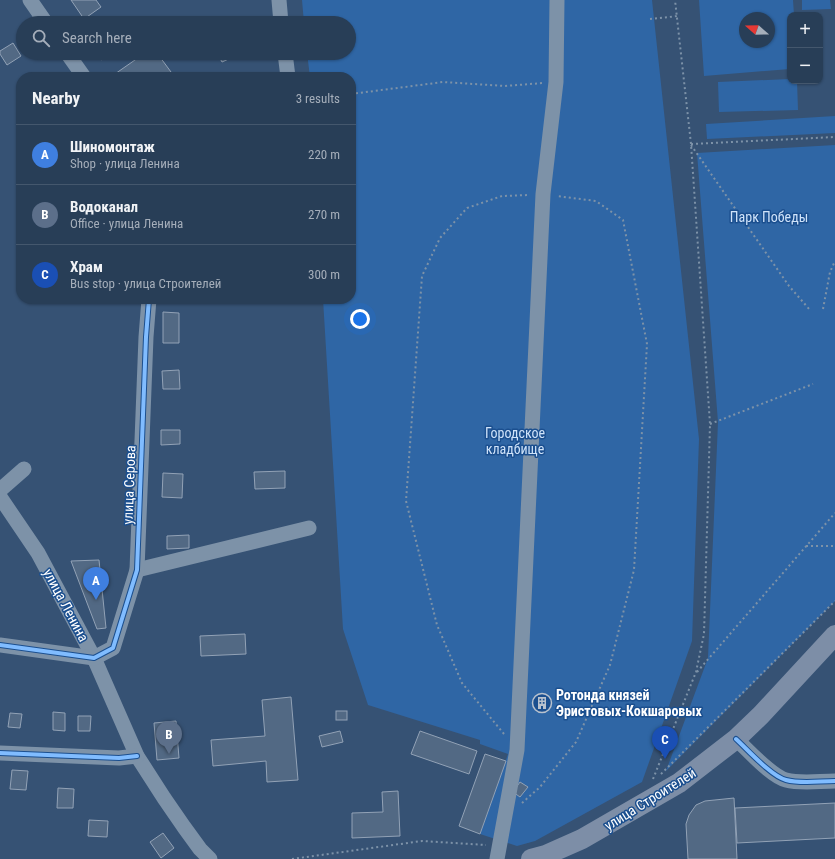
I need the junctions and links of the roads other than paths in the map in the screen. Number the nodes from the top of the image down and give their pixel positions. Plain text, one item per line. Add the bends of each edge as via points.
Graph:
1 (30, 0) edge
2 (279, 0) edge
3 (557, 0) edge
4 (41, 16) edge
5 (281, 16) edge
6 (72, 60) edge
7 (286, 60) edge
8 (80, 72) edge
9 (287, 72) edge
10 (149, 304) edge
11 (24, 469) dead end
12 (0, 490) edge
13 (0, 497) edge
14 (309, 528) dead end
15 (137, 570) junction
16 (835, 635) edge
17 (1, 643) edge
18 (94, 658) junction
19 (736, 739) junction
20 (0, 753) edge
21 (137, 756) junction
22 (835, 781) edge
23 (498, 853) edge
24 (540, 858) edge
25 (210, 859) edge
26 (514, 859) edge

1 - 4 street
2 - 5 street
3 - 23 street via 556,82 543,194 517,750
6 - 8 street
7 - 9 street
10 - 15 street, улица Серова
11 - 12 street
13 - 18 street, улица Ленина via 38,553
14 - 15 street
15 - 18 street, улица Серова via 112,648
16 - 19 main road, улица Строителей
17 - 18 street
18 - 21 street, улица Ленина
19 - 22 street via 773,774 784,780
19 - 24 main road, улица Строителей via 667,791 582,839
20 - 21 street via 119,758
21 - 25 street, улица Ленина via 184,828
24 - 26 main road, улица Строителей

